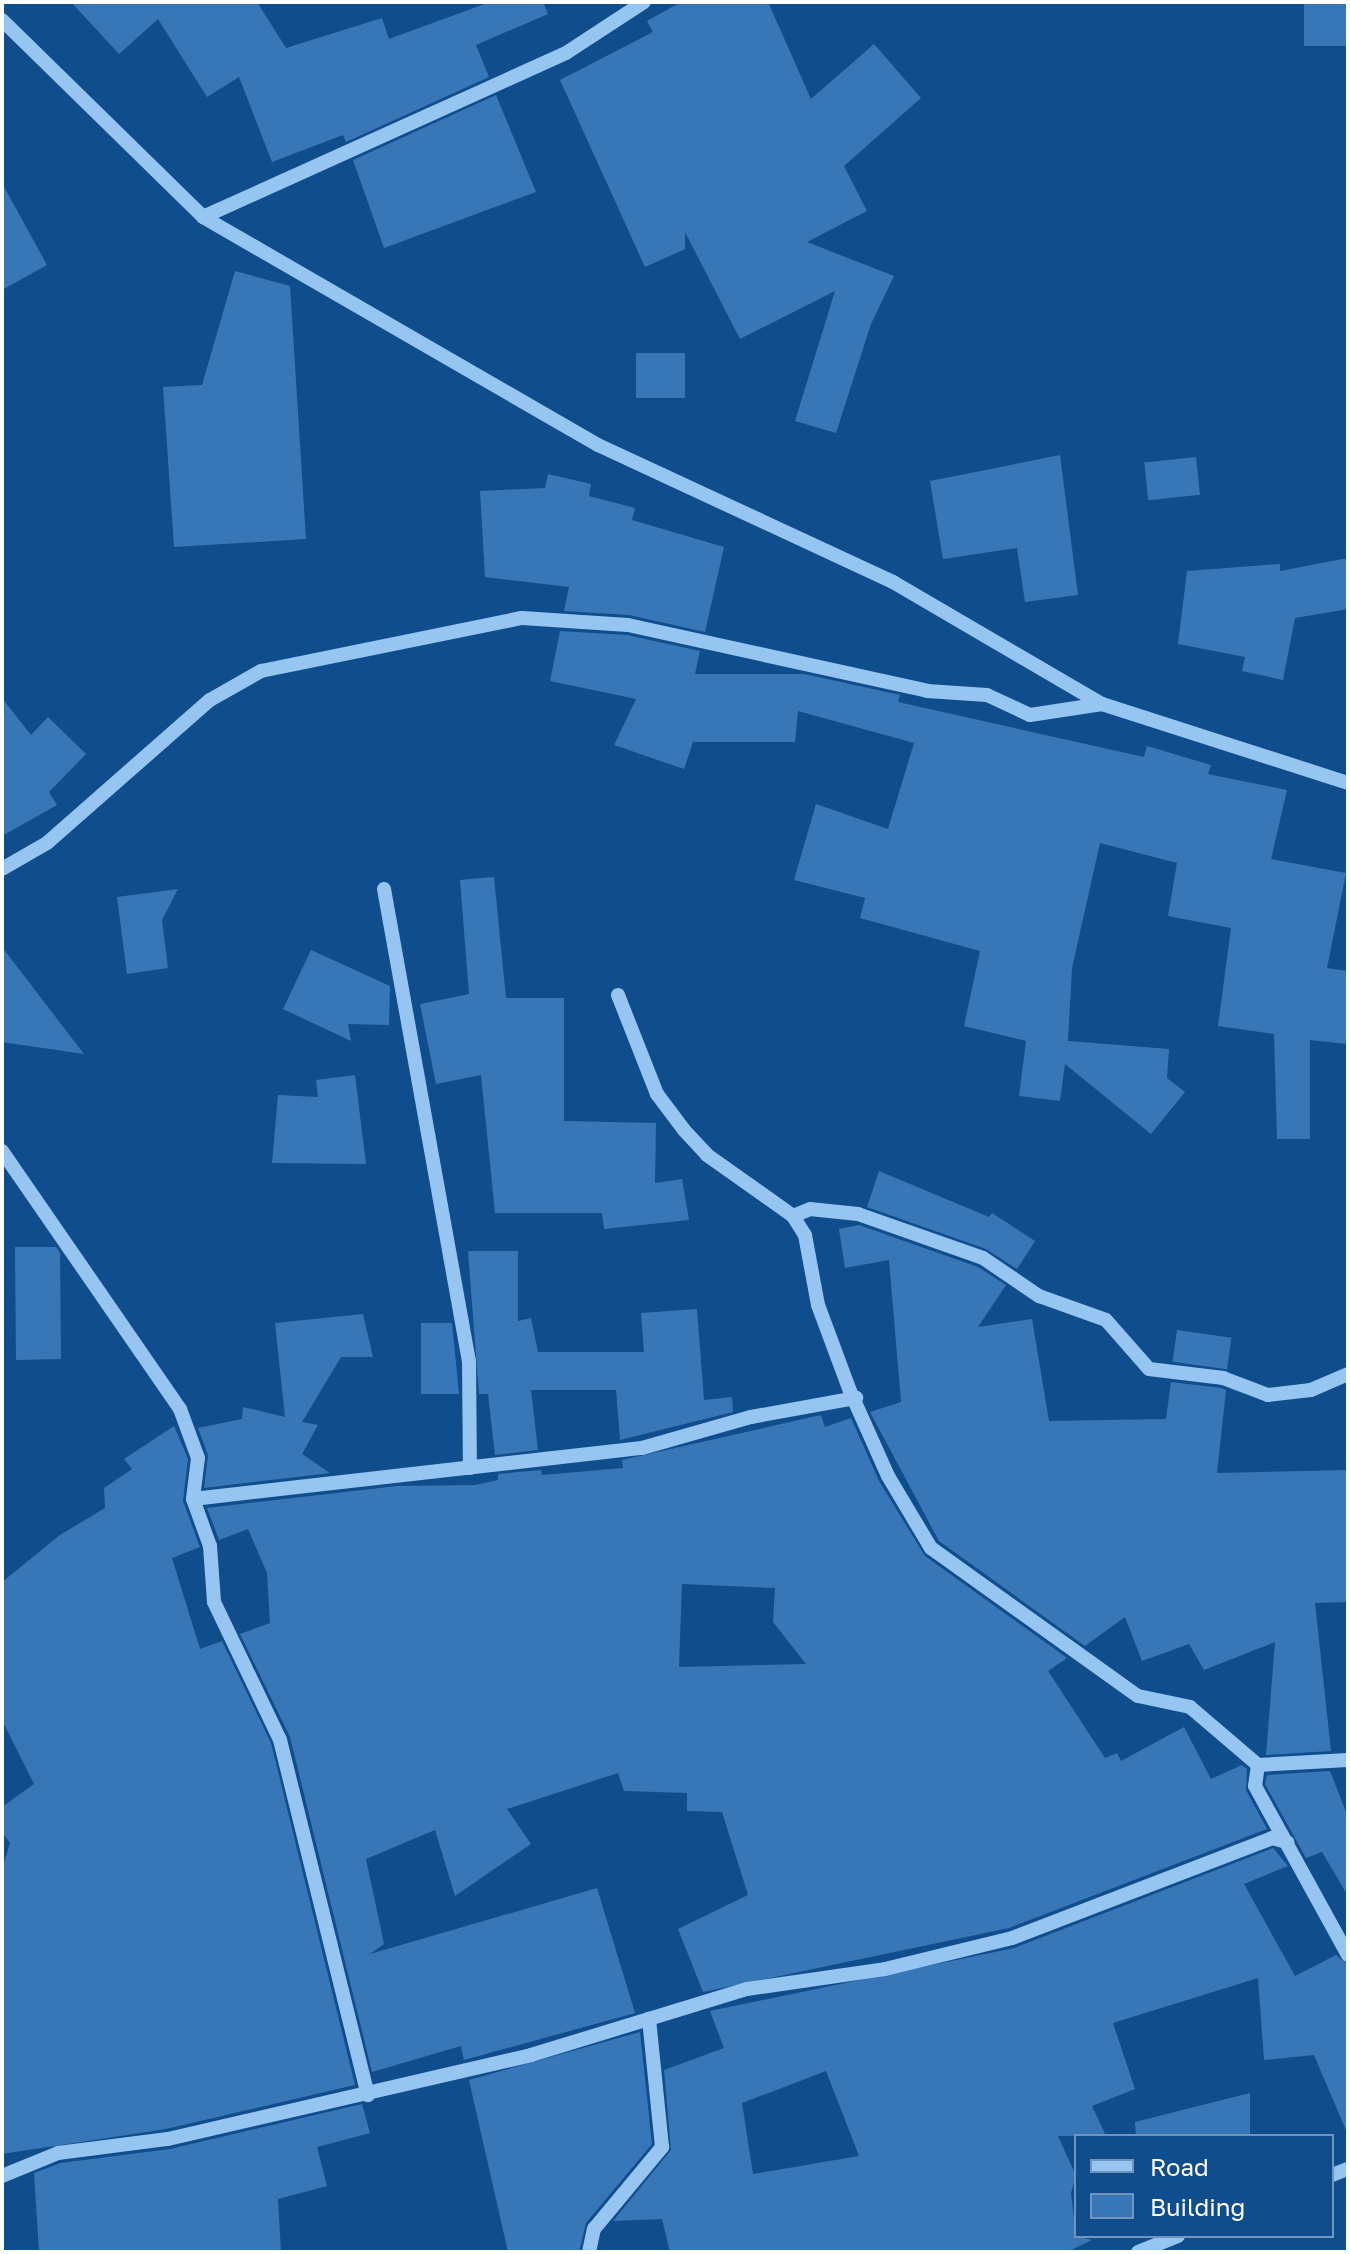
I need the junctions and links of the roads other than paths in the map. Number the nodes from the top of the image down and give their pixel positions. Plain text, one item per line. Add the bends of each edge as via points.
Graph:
1 (644, 2) edge
2 (2, 20) edge
3 (203, 217) junction
4 (1102, 704) junction
5 (1348, 783) edge
6 (2, 869) edge
7 (384, 889) dead end
8 (618, 995) dead end
9 (2, 1151) edge
10 (793, 1216) junction
11 (1348, 1374) edge
12 (856, 1398) junction
13 (470, 1468) junction
14 (193, 1499) junction
15 (1348, 1760) edge
16 (1258, 1765) junction
17 (1287, 1842) junction
18 (1348, 1955) edge
19 (649, 2019) junction
20 (368, 2095) junction
21 (2, 2176) edge
22 (1173, 2238) edge
23 (589, 2252) edge
24 (1138, 2252) edge

1 - 3 street via 566,53
2 - 3 street
3 - 4 street via 598,445 893,582
4 - 5 street
4 - 6 street via 1030,715 987,695 927,691 628,625 522,618 261,671 210,700 47,843
7 - 13 street via 469,1361
8 - 10 street via 657,1094 684,1130 707,1155
9 - 14 street via 110,1315 180,1409 198,1458
10 - 11 street via 810,1209 858,1214 983,1258 1039,1296 1106,1320 1149,1369 1223,1378 1268,1395 1311,1390
10 - 12 street via 805,1235 818,1305
12 - 13 street via 751,1417 642,1448
12 - 16 street via 888,1476 931,1548 1138,1696 1190,1707
13 - 14 street
14 - 20 street via 210,1546 214,1602 280,1740
15 - 16 street
16 - 17 street via 1255,1786
17 - 18 street
17 - 19 street via 1272,1838 1012,1938 885,1969 747,1989
19 - 20 street
19 - 23 street via 662,2147 594,2229
20 - 21 street via 168,2139 58,2153
22 - 24 street

